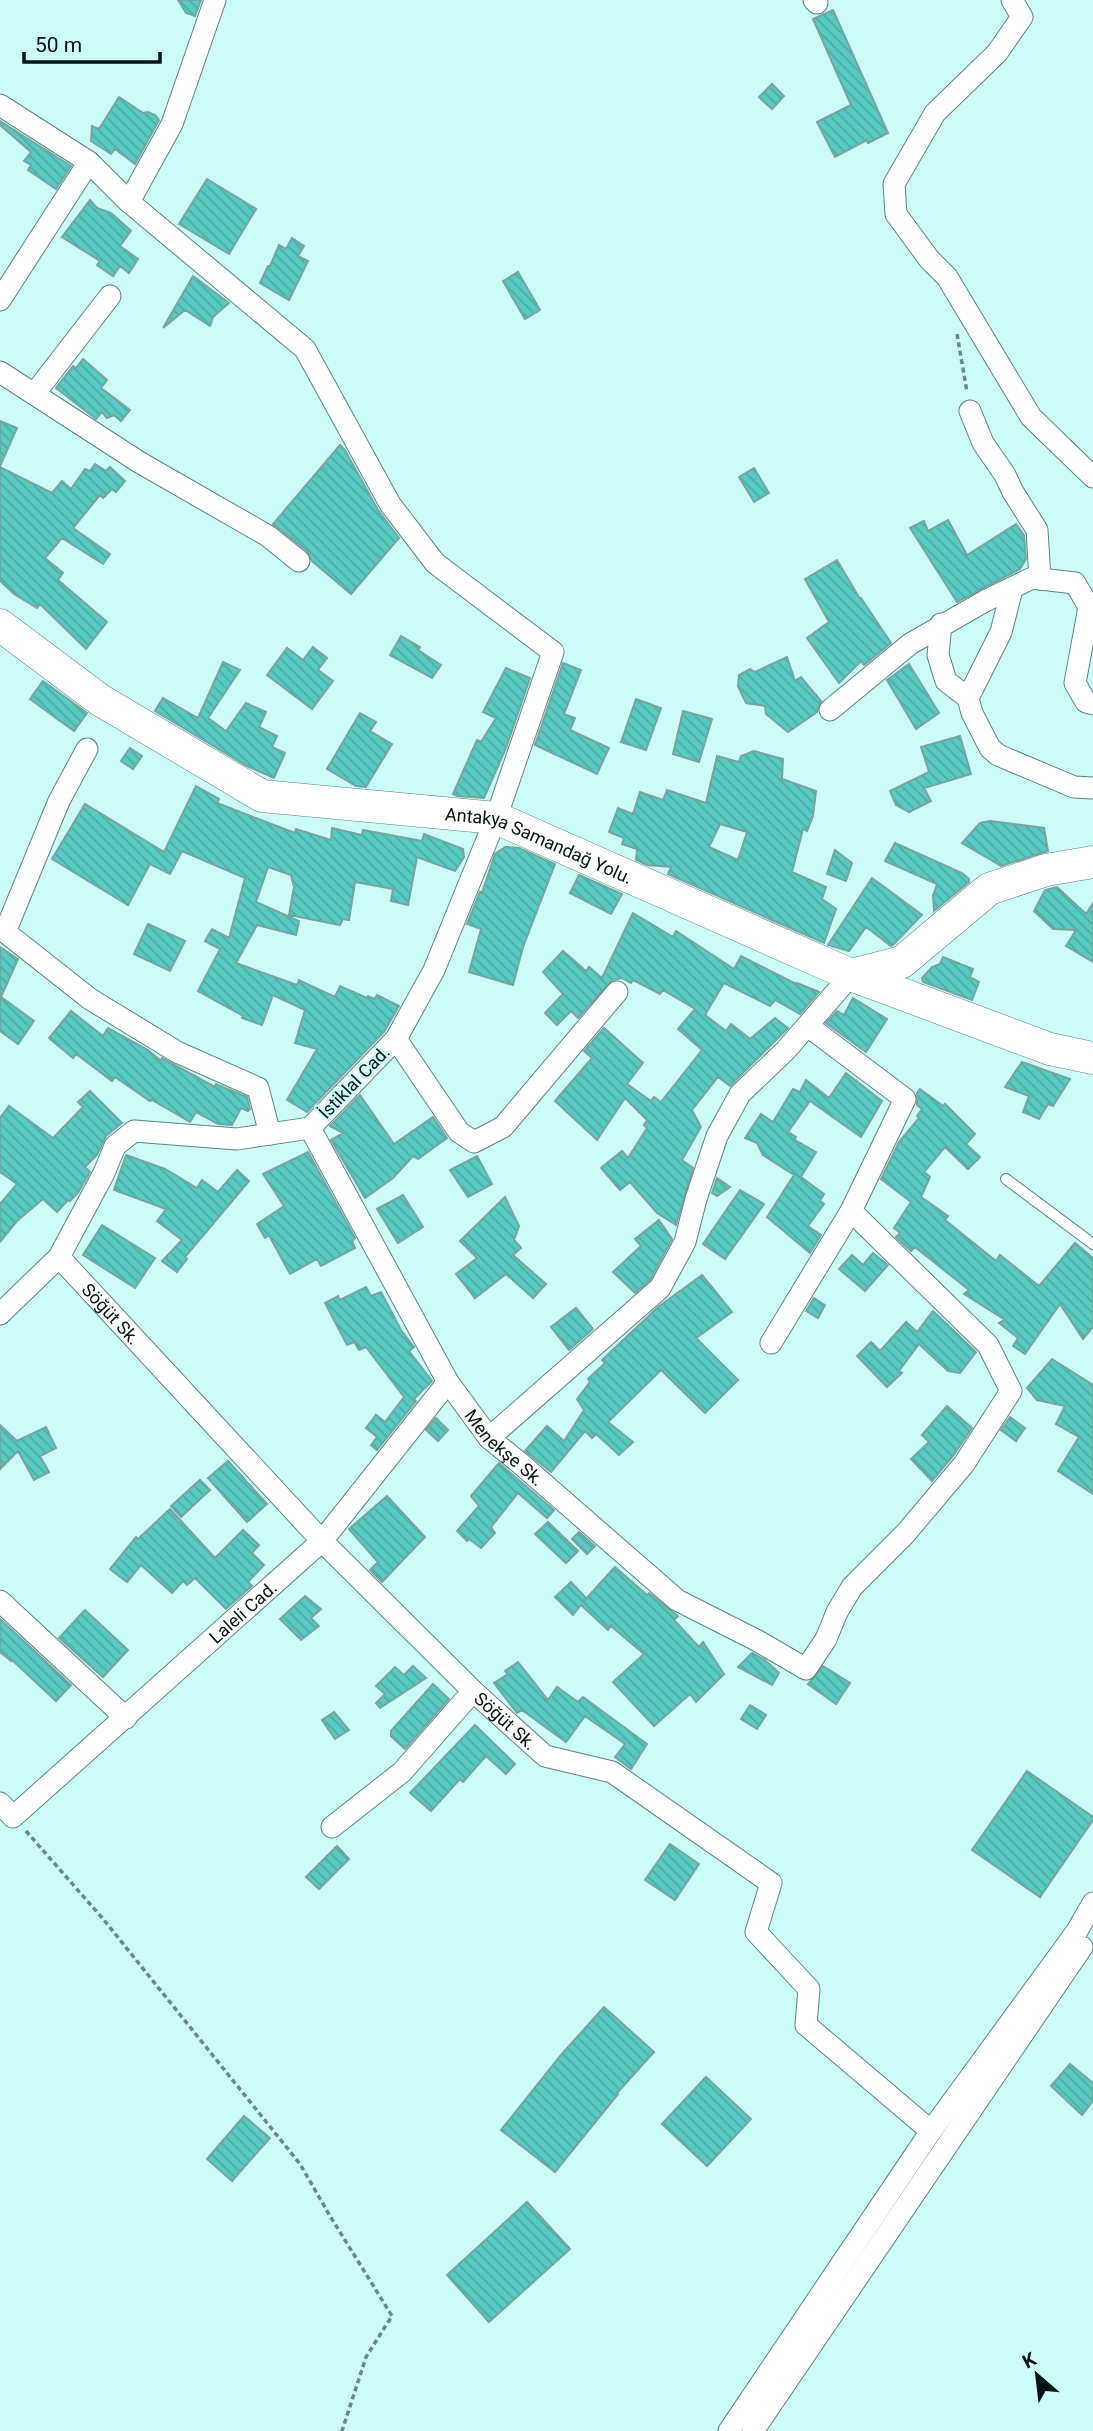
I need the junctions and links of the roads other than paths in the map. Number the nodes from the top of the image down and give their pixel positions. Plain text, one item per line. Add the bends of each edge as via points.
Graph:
1 (215, 0) edge
2 (1012, 0) edge
3 (0, 105) edge
4 (89, 162) junction
5 (129, 202) junction
6 (110, 296) dead end
7 (0, 300) edge
8 (0, 372) edge
9 (35, 393) junction
10 (970, 411) road end
11 (1093, 477) edge
12 (299, 561) dead end
13 (1041, 579) junction
14 (1012, 589) junction
15 (941, 624) junction
16 (0, 625) edge
17 (968, 698) junction
18 (1093, 704) edge
19 (830, 710) dead end
20 (87, 749) dead end
21 (1093, 788) edge
22 (496, 818) junction
23 (1093, 862) edge
24 (2, 930) edge
25 (850, 975) junction
26 (617, 992) dead end
27 (808, 1026) junction
28 (396, 1039) junction
29 (1093, 1058) edge
30 (310, 1128) junction
31 (270, 1134) junction
32 (1006, 1179) dead end
33 (851, 1211) junction
34 (1093, 1244) edge
35 (59, 1257) junction
36 (0, 1314) edge
37 (771, 1343) dead end
38 (448, 1382) junction
39 (489, 1438) junction
40 (322, 1541) junction
41 (0, 1601) edge
42 (473, 1691) junction
43 (126, 1718) junction
44 (7, 1810) edge
45 (332, 1826) dead end
46 (1093, 1903) edge
47 (1093, 1931) edge
48 (931, 2131) junction
49 (729, 2431) edge
50 (753, 2431) edge

1 - 5 street via 172,124
2 - 11 street via 1022,17 996,52 935,113 894,184 896,214 947,277 1031,417
3 - 4 street
4 - 5 street
4 - 7 street
5 - 22 street, İstiklal Cad. via 304,349 390,504 435,563 553,652
6 - 9 street
8 - 9 street
9 - 12 street via 139,462 268,536
10 - 13 street via 983,443 1037,530
13 - 14 street via 1032,578
13 - 18 street via 1075,583 1089,607 1076,682 1086,702
14 - 15 street
14 - 17 street via 1001,632
15 - 17 street via 939,655 946,681
15 - 19 street
16 - 22 street, Antakya Samandağ Yolu. via 100,700 262,796
17 - 21 street via 971,713 998,755 1074,788
20 - 24 street
22 - 25 street, Antakya Samandağ Yolu.
22 - 28 street, İstiklal Cad. via 434,970
23 - 25 street via 1046,870 989,889 902,962
24 - 31 street via 90,999 166,1045 258,1088
25 - 27 street
25 - 29 street, Antakya Samandağ Yolu. via 1050,1049
26 - 28 street via 503,1126 474,1142 459,1132
27 - 33 street via 905,1099
27 - 39 street via 740,1094 717,1136 685,1242 660,1288
28 - 30 street, İstiklal Cad.
30 - 31 street, İstiklal Cad.
30 - 38 street, Menekşe Sk.
31 - 35 street, İstiklal Cad. via 237,1139 134,1131 115,1146
32 - 34 lane
33 - 37 street
33 - 39 street, Menekşe Sk. via 989,1345 1011,1391 964,1464 905,1534 852,1587 806,1669 677,1600
35 - 36 street, İstiklal Cad.
35 - 40 street, Söğüt Sk.
38 - 39 street, Menekşe Sk.
38 - 40 street, Laleli Cad.
40 - 42 street, Söğüt Sk.
40 - 43 street, Laleli Cad.
41 - 43 street
42 - 45 street via 402,1772
42 - 48 street, Söğüt Sk. via 545,1756 612,1772 771,1883 756,1932 809,1989 806,2025
43 - 44 street, Laleli Cad.
46 - 48 street
47 - 50 street
48 - 49 street

